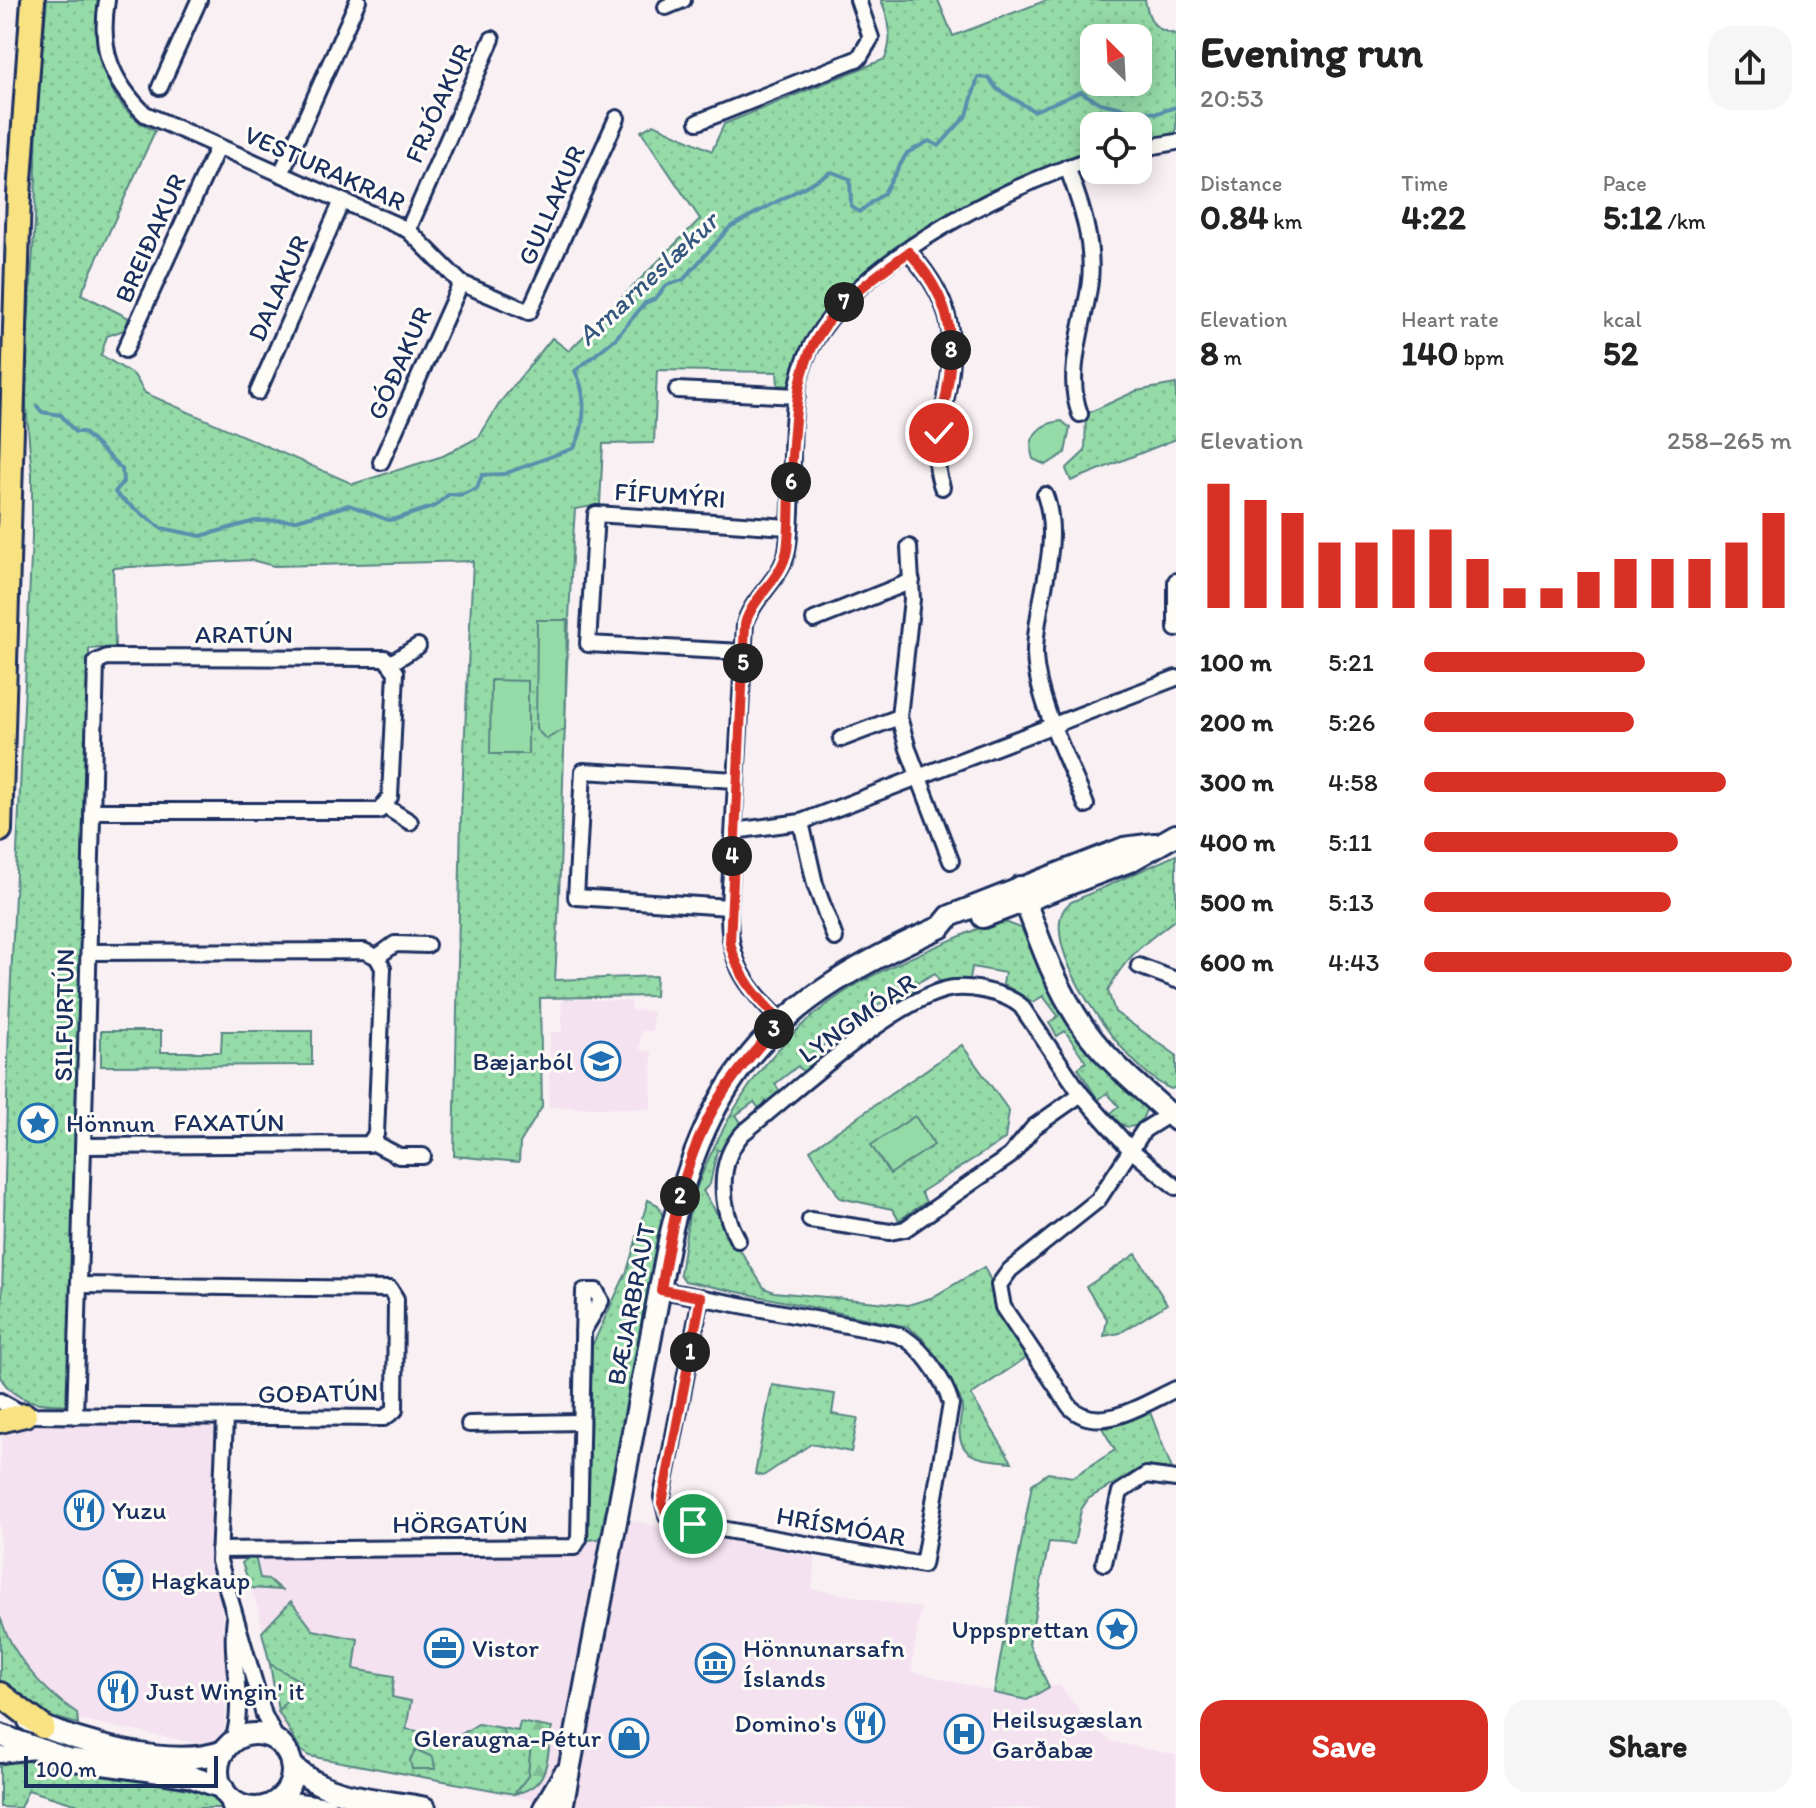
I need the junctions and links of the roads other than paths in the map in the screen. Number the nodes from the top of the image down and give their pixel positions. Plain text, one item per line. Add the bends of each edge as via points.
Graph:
1 (33, 0) edge
2 (107, 0) edge
3 (199, 0) edge
4 (358, 0) edge
5 (683, 0) edge
6 (858, 0) edge
7 (666, 7) dead end
8 (492, 39) dead end
9 (160, 87) dead end
10 (617, 118) dead end
11 (698, 122) dead end
12 (1176, 142) edge
13 (218, 146) junction
14 (1152, 146) edge
15 (1080, 163) edge
16 (1067, 167) junction
17 (281, 174) junction
18 (341, 203) junction
19 (408, 230) junction
20 (909, 252) junction
21 (461, 283) junction
22 (529, 312) joint
23 (125, 350) dead end
24 (677, 390) dead end
25 (258, 392) dead end
26 (797, 396) junction
27 (1080, 414) dead end
28 (381, 462) dead end
29 (942, 487) dead end
30 (1045, 495) dead end
31 (788, 527) junction
32 (909, 547) dead end
33 (912, 581) junction
34 (1176, 581) edge
35 (814, 620) dead end
36 (1176, 629) edge
37 (418, 646) dead end
38 (743, 652) junction
39 (96, 662) joint
40 (391, 663) junction
41 (1176, 678) edge
42 (899, 717) junction
43 (1055, 726) junction
44 (841, 739) dead end
45 (920, 779) junction
46 (736, 780) junction
47 (1086, 805) dead end
48 (386, 807) junction
49 (92, 811) junction
50 (410, 822) dead end
51 (801, 822) junction
52 (0, 830) edge
53 (734, 831) junction
54 (1176, 835) edge
55 (951, 861) dead end
56 (1022, 894) junction
57 (729, 907) junction
58 (835, 938) dead end
59 (427, 945) dead end
60 (89, 952) junction
61 (377, 957) junction
62 (1139, 966) dead end
63 (1176, 980) edge
64 (781, 1021) junction
65 (1081, 1094) junction
66 (1173, 1114) edge
67 (372, 1142) junction
68 (84, 1146) junction
69 (1130, 1149) junction
70 (423, 1156) dead end
71 (1176, 1187) edge
72 (810, 1220) dead end
73 (738, 1240) dead end
74 (80, 1285) junction
75 (661, 1290) junction
76 (701, 1297) junction
77 (583, 1331) dead end
78 (1176, 1389) edge
79 (0, 1401) edge
80 (25, 1415) junction
81 (75, 1416) junction
82 (225, 1418) junction
83 (0, 1421) edge
84 (581, 1422) junction
85 (469, 1424) dead end
86 (1176, 1479) edge
87 (219, 1550) junction
88 (1104, 1563) dead end
89 (235, 1618) junction
90 (0, 1694) edge
91 (0, 1707) edge
92 (0, 1727) edge
93 (52, 1730) junction
94 (0, 1735) edge
95 (277, 1741) junction
96 (228, 1746) junction
97 (39, 1752) junction
98 (0, 1755) edge
99 (291, 1764) junction
100 (569, 1768) junction
101 (227, 1797) edge
102 (265, 1805) edge
103 (327, 1808) edge
104 (425, 1808) edge
105 (544, 1808) edge
106 (562, 1808) edge
107 (576, 1808) edge

1 - 52 main road via 19,194
2 - 13 street, VESTURAKRAR via 103,40 121,90 145,114
3 - 9 street
4 - 17 street
5 - 7 street
6 - 11 street via 871,38 859,58
8 - 19 street, FRJÓAKUR
10 - 22 street, GULLAKUR
12 - 14 street
13 - 17 street, VESTURAKRAR
13 - 23 street, BREIÐAKUR
15 - 16 street
16 - 20 street via 977,206
16 - 27 street via 1085,214 1089,243 1090,280 1072,393
17 - 18 street, VESTURAKRAR
18 - 19 street, VESTURAKRAR
18 - 25 street, DALAKUR
19 - 21 street, VESTURAKRAR
20 - 26 street via 846,299 826,321 805,359
20 - 29 street via 930,275 951,330 948,387 935,453
21 - 22 street, VESTURAKRAR
21 - 28 street, GÓÐAKUR
24 - 26 street
26 - 31 street
30 - 43 street via 1053,520 1035,658
31 - 38 street via 781,567 747,617
31 - 38 street, FÍFUMÝRI via 596,514 588,644
32 - 33 street
33 - 35 street
33 - 42 street
34 - 36 street
37 - 40 street
38 - 46 street
39 - 40 street, ARATÚN via 107,657 385,658
39 - 49 street, SILFURTÚN
40 - 48 street via 396,672
41 - 43 street
42 - 44 street
42 - 45 street
43 - 45 street
43 - 47 street
45 - 51 street
45 - 55 street
46 - 53 street
46 - 57 street via 583,771 580,823 576,897
48 - 49 street via 375,812
48 - 50 street
49 - 60 street, SILFURTÚN
51 - 53 street
51 - 58 street via 815,884
53 - 57 street
54 - 56 street, BÆJARBRAUT via 1130,861
56 - 64 street, BÆJARBRAUT via 837,978
56 - 66 street via 1059,986 1086,1030
57 - 64 street via 730,943 742,976
59 - 61 street via 395,944
60 - 61 street via 364,951
60 - 68 street, SILFURTÚN
61 - 67 street via 383,968
62 - 63 street
64 - 75 street, BÆJARBRAUT via 720,1097 699,1137 676,1210
65 - 69 street, LYNGMÓAR
65 - 72 street via 1034,1127 1010,1156 905,1229
65 - 73 street, LYNGMÓAR via 1016,1001 975,990 940,991 874,1030 735,1142 722,1200
66 - 69 street via 1144,1130
67 - 68 street, FAXATÚN
67 - 70 street, FAXATÚN via 399,1156
68 - 74 street, SILFURTÚN
69 - 71 street, LYNGMÓAR
69 - 78 street via 1098,1200 1001,1278 999,1296 1070,1407 1086,1419 1107,1419
74 - 81 street, SILFURTÚN
74 - 82 street, GOÐATÚN via 385,1288 395,1293 397,1402 391,1416
75 - 76 street, HRÍSMÓAR
75 - 100 street, BÆJARBRAUT
76 - 76 street, HRÍSMÓAR via 662,1497 667,1515 923,1565 951,1404 912,1342 894,1334
77 - 84 street, HÖRGATÚN
79 - 80 street, GOÐATÚN
80 - 81 street, GOÐATÚN
80 - 83 main road
81 - 82 street, GOÐATÚN
82 - 87 street
84 - 85 street
84 - 87 street, HÖRGATÚN via 579,1539 574,1547
86 - 88 street via 1146,1475 1120,1492
87 - 89 street
89 - 95 street
89 - 96 street via 240,1709
90 - 93 main road
91 - 93 street
92 - 93 street
93 - 96 street via 154,1754 203,1758
94 - 97 street
95 - 96 street via 255,1734
95 - 99 street
96 - 101 street via 218,1770
97 - 98 street
97 - 101 street via 189,1776
99 - 102 street via 289,1784
99 - 104 street via 326,1788
100 - 105 street
100 - 106 street, BÆJARBRAUT
100 - 107 street
101 - 102 street via 242,1805
102 - 103 street

